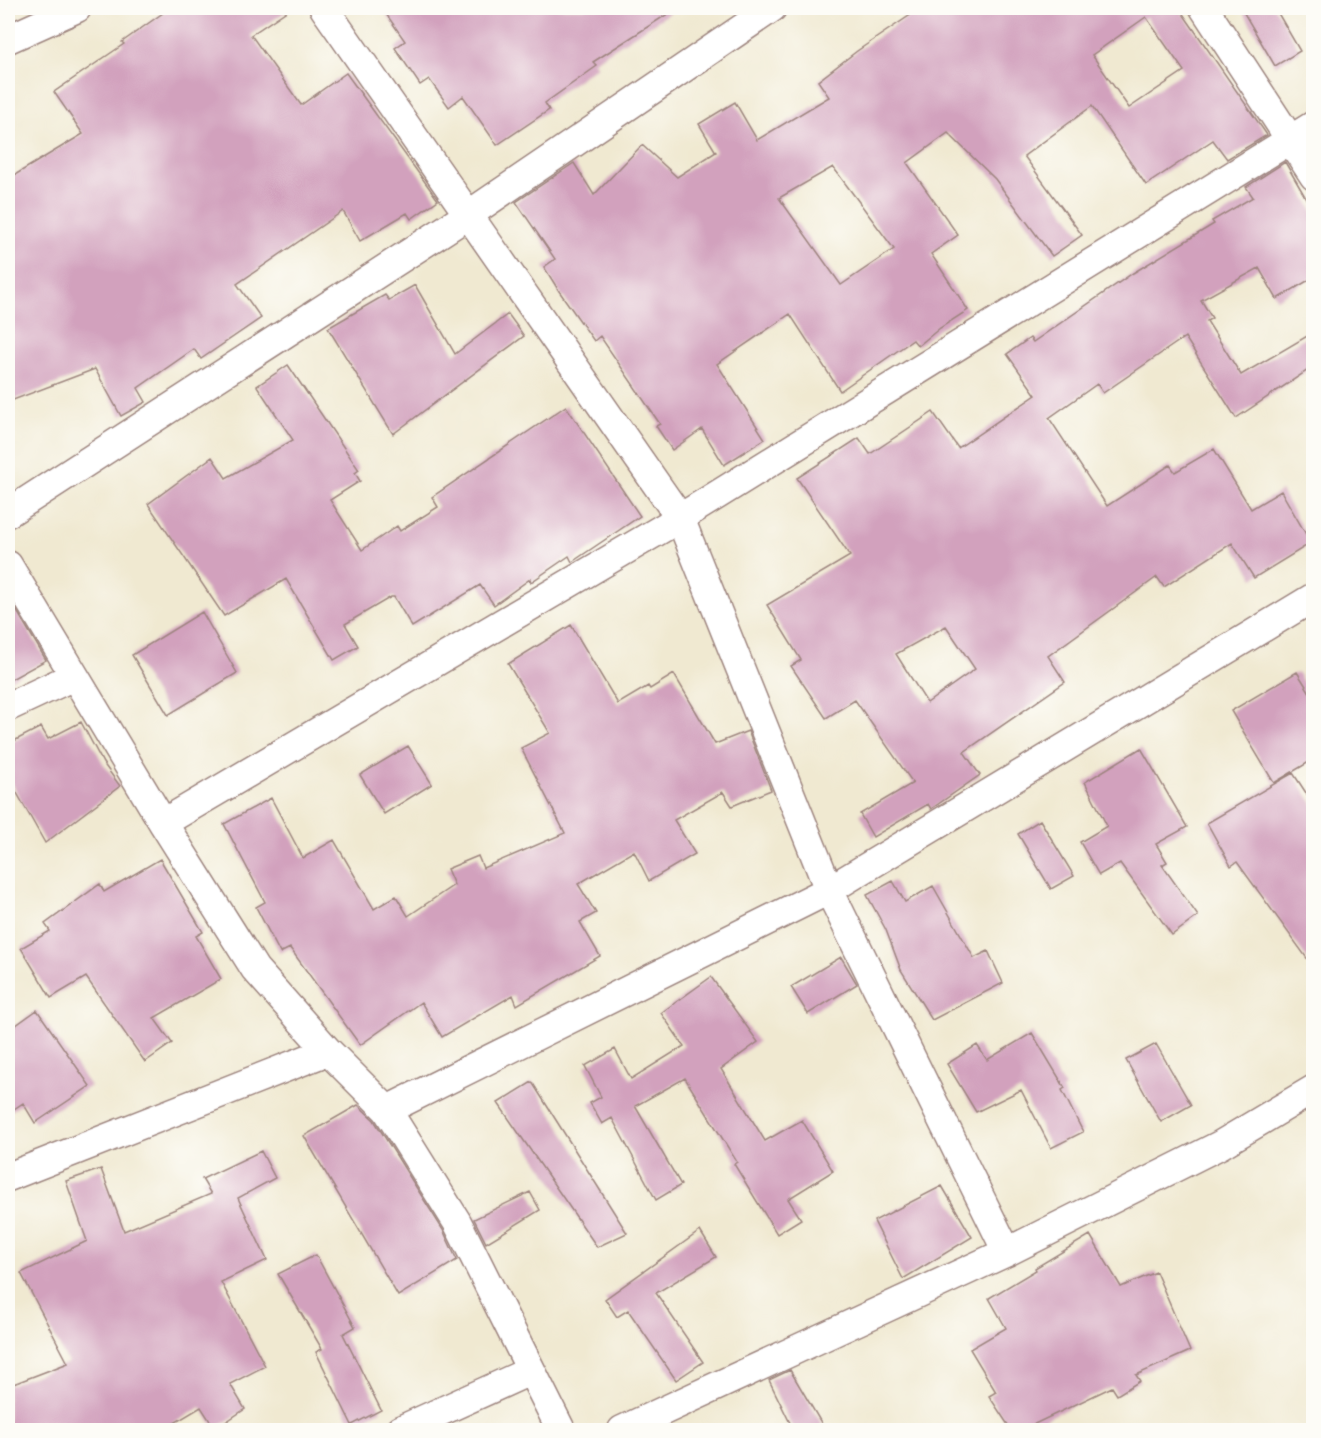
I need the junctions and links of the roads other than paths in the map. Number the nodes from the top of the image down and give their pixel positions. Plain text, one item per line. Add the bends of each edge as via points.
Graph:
1 (76, 8) edge
2 (324, 8) edge
3 (772, 8) edge
4 (1204, 8) edge
5 (8, 39) edge
6 (1302, 132) edge
7 (1314, 176) edge
8 (468, 215) junction
9 (8, 513) edge
10 (680, 518) junction
11 (8, 565) edge
12 (1314, 597) edge
13 (74, 676) junction
14 (8, 707) edge
15 (163, 823) junction
16 (829, 890) junction
17 (328, 1051) junction
18 (1314, 1089) edge
19 (387, 1110) junction
20 (8, 1177) edge
21 (1007, 1252) junction
22 (530, 1371) junction
23 (400, 1431) edge
24 (561, 1431) edge
25 (622, 1431) edge

1 - 5 street
2 - 8 street
3 - 8 street
4 - 6 street
6 - 7 street
6 - 10 street
8 - 9 street
8 - 10 street
10 - 15 street
10 - 16 street
11 - 13 street
12 - 16 street
13 - 14 street
13 - 15 street
15 - 17 street via 255,969
16 - 19 street
16 - 21 street
17 - 19 street
17 - 20 street
18 - 21 street via 1220,1145
19 - 22 street via 458,1222
21 - 25 street
22 - 23 street
22 - 24 street

